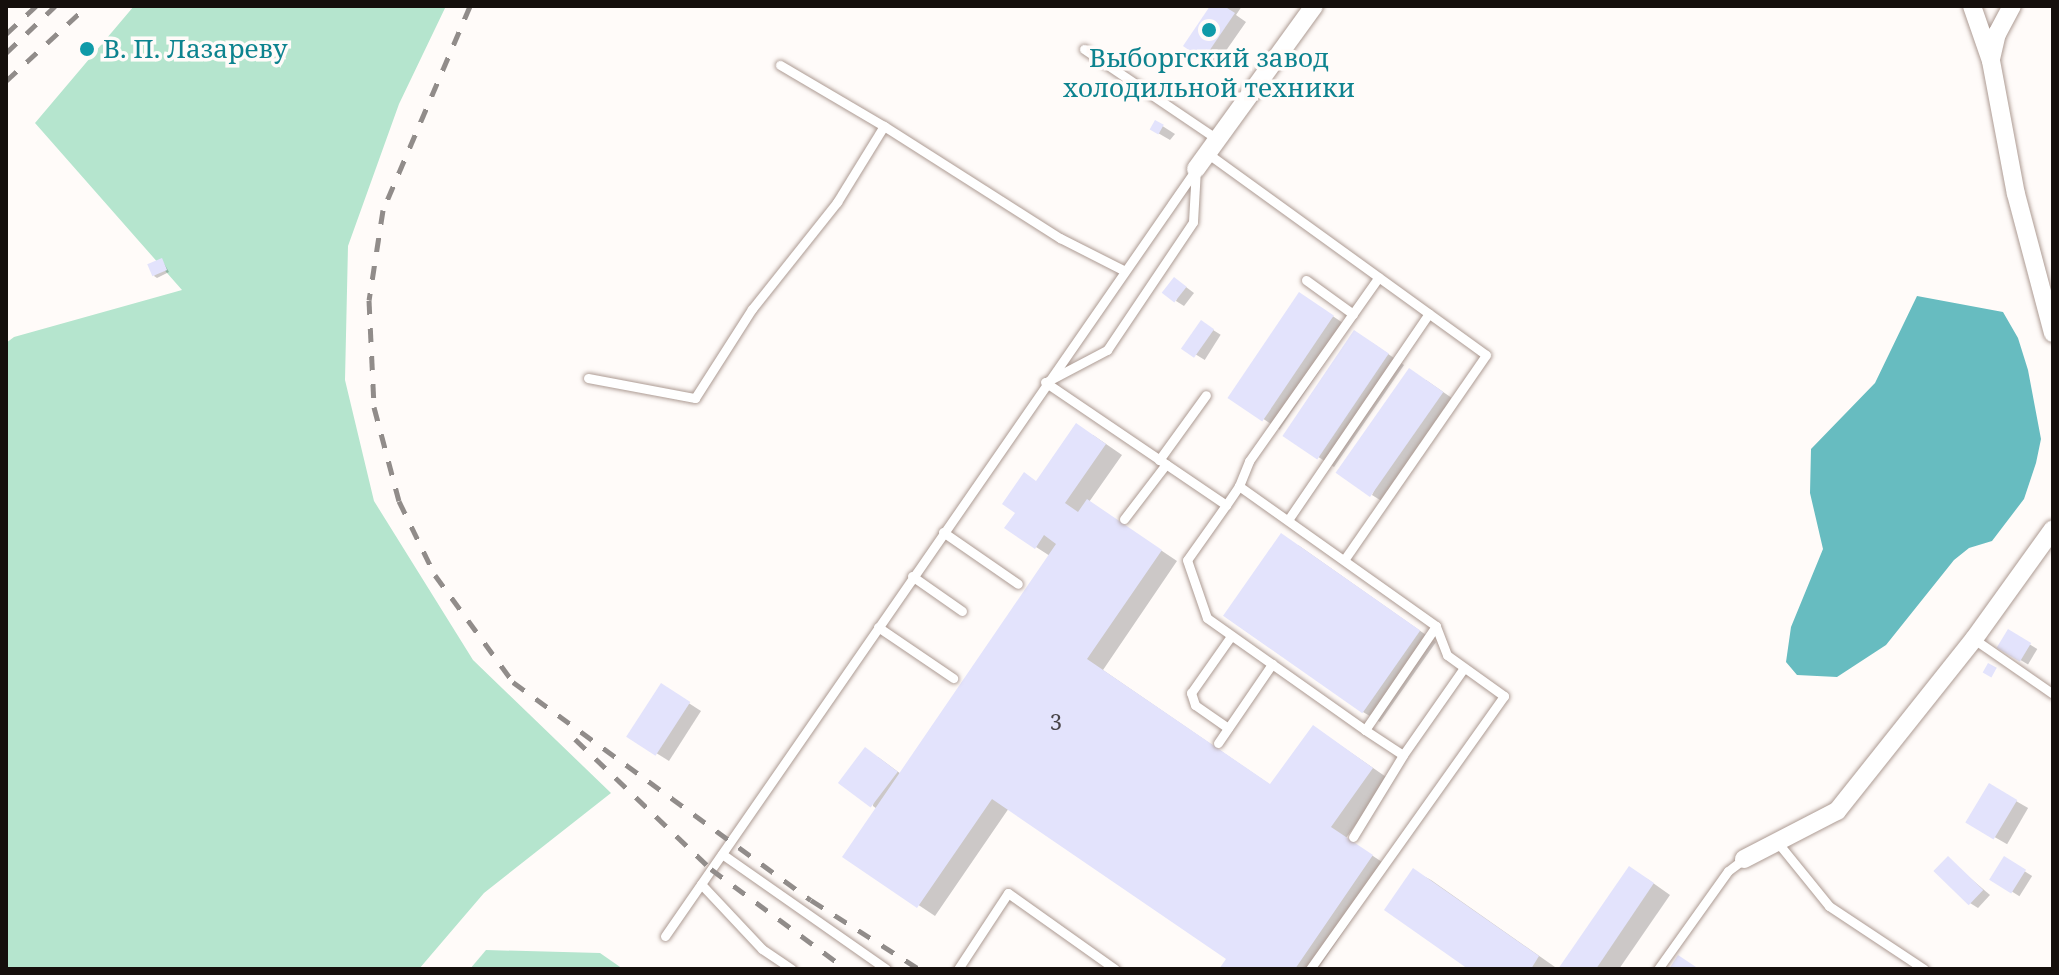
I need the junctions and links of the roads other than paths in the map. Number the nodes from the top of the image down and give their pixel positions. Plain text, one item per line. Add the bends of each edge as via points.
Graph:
1 (1314, 6) edge
2 (1972, 6) edge
3 (2012, 6) edge
4 (1084, 49) dead end
5 (1991, 61) junction
6 (780, 65) dead end
7 (884, 126) junction
8 (1212, 146) junction
9 (1196, 169) junction
10 (1123, 270) junction
11 (1379, 277) junction
12 (1306, 280) dead end
13 (1429, 313) junction
14 (1353, 314) junction
15 (2053, 333) edge
16 (588, 378) dead end
17 (1045, 382) junction
18 (1206, 395) dead end
19 (1163, 462) junction
20 (1239, 486) junction
21 (1226, 505) junction
22 (1124, 519) dead end
23 (1288, 520) junction
24 (2053, 529) edge
25 (943, 532) junction
26 (1344, 560) junction
27 (912, 576) junction
28 (1018, 584) dead end
29 (962, 611) dead end
30 (1436, 626) junction
31 (878, 627) junction
32 (1231, 636) junction
33 (1974, 639) junction
34 (1272, 664) junction
35 (1464, 668) junction
36 (953, 678) dead end
37 (2053, 694) edge
38 (1228, 728) junction
39 (1365, 730) junction
40 (1218, 743) dead end
41 (1403, 755) junction
42 (1353, 837) dead end
43 (1778, 843) junction
44 (722, 854) junction
45 (1744, 859) joint
46 (701, 884) junction
47 (665, 936) dead end
48 (792, 969) edge
49 (886, 969) edge
50 (958, 969) edge
51 (1115, 969) edge
52 (1310, 969) edge
53 (1658, 969) edge
54 (1924, 969) edge

1 - 8 street
2 - 5 street
3 - 5 street via 1997,34
4 - 8 lane
5 - 15 street via 2016,194
6 - 7 lane
7 - 10 lane via 1060,238
7 - 16 lane via 837,202 752,309 695,398
8 - 9 street
8 - 11 lane
9 - 10 lane
9 - 17 lane via 1193,222 1107,350
10 - 17 lane
11 - 13 lane
11 - 14 lane
12 - 14 lane
13 - 23 lane
13 - 26 lane via 1486,355
14 - 20 lane via 1249,461
17 - 19 lane
17 - 25 lane
18 - 19 lane
19 - 21 lane
19 - 22 lane
20 - 21 lane
20 - 23 lane
21 - 32 lane via 1187,560 1207,618
23 - 26 lane
24 - 33 street
25 - 27 lane
25 - 28 lane
26 - 30 lane
27 - 29 lane
27 - 31 lane
30 - 35 lane via 1447,655
30 - 39 lane
31 - 36 lane
31 - 44 lane
32 - 34 lane
32 - 38 lane via 1191,693 1195,705
33 - 37 lane
33 - 43 street via 1837,811
34 - 38 lane
34 - 39 lane
35 - 41 lane
35 - 52 lane via 1504,696
38 - 40 lane
39 - 41 lane
41 - 42 lane
43 - 45 street
43 - 54 lane via 1829,906
44 - 46 lane
44 - 49 lane
45 - 53 lane via 1728,871
46 - 47 lane
46 - 48 lane via 762,949
50 - 51 lane via 1008,893

